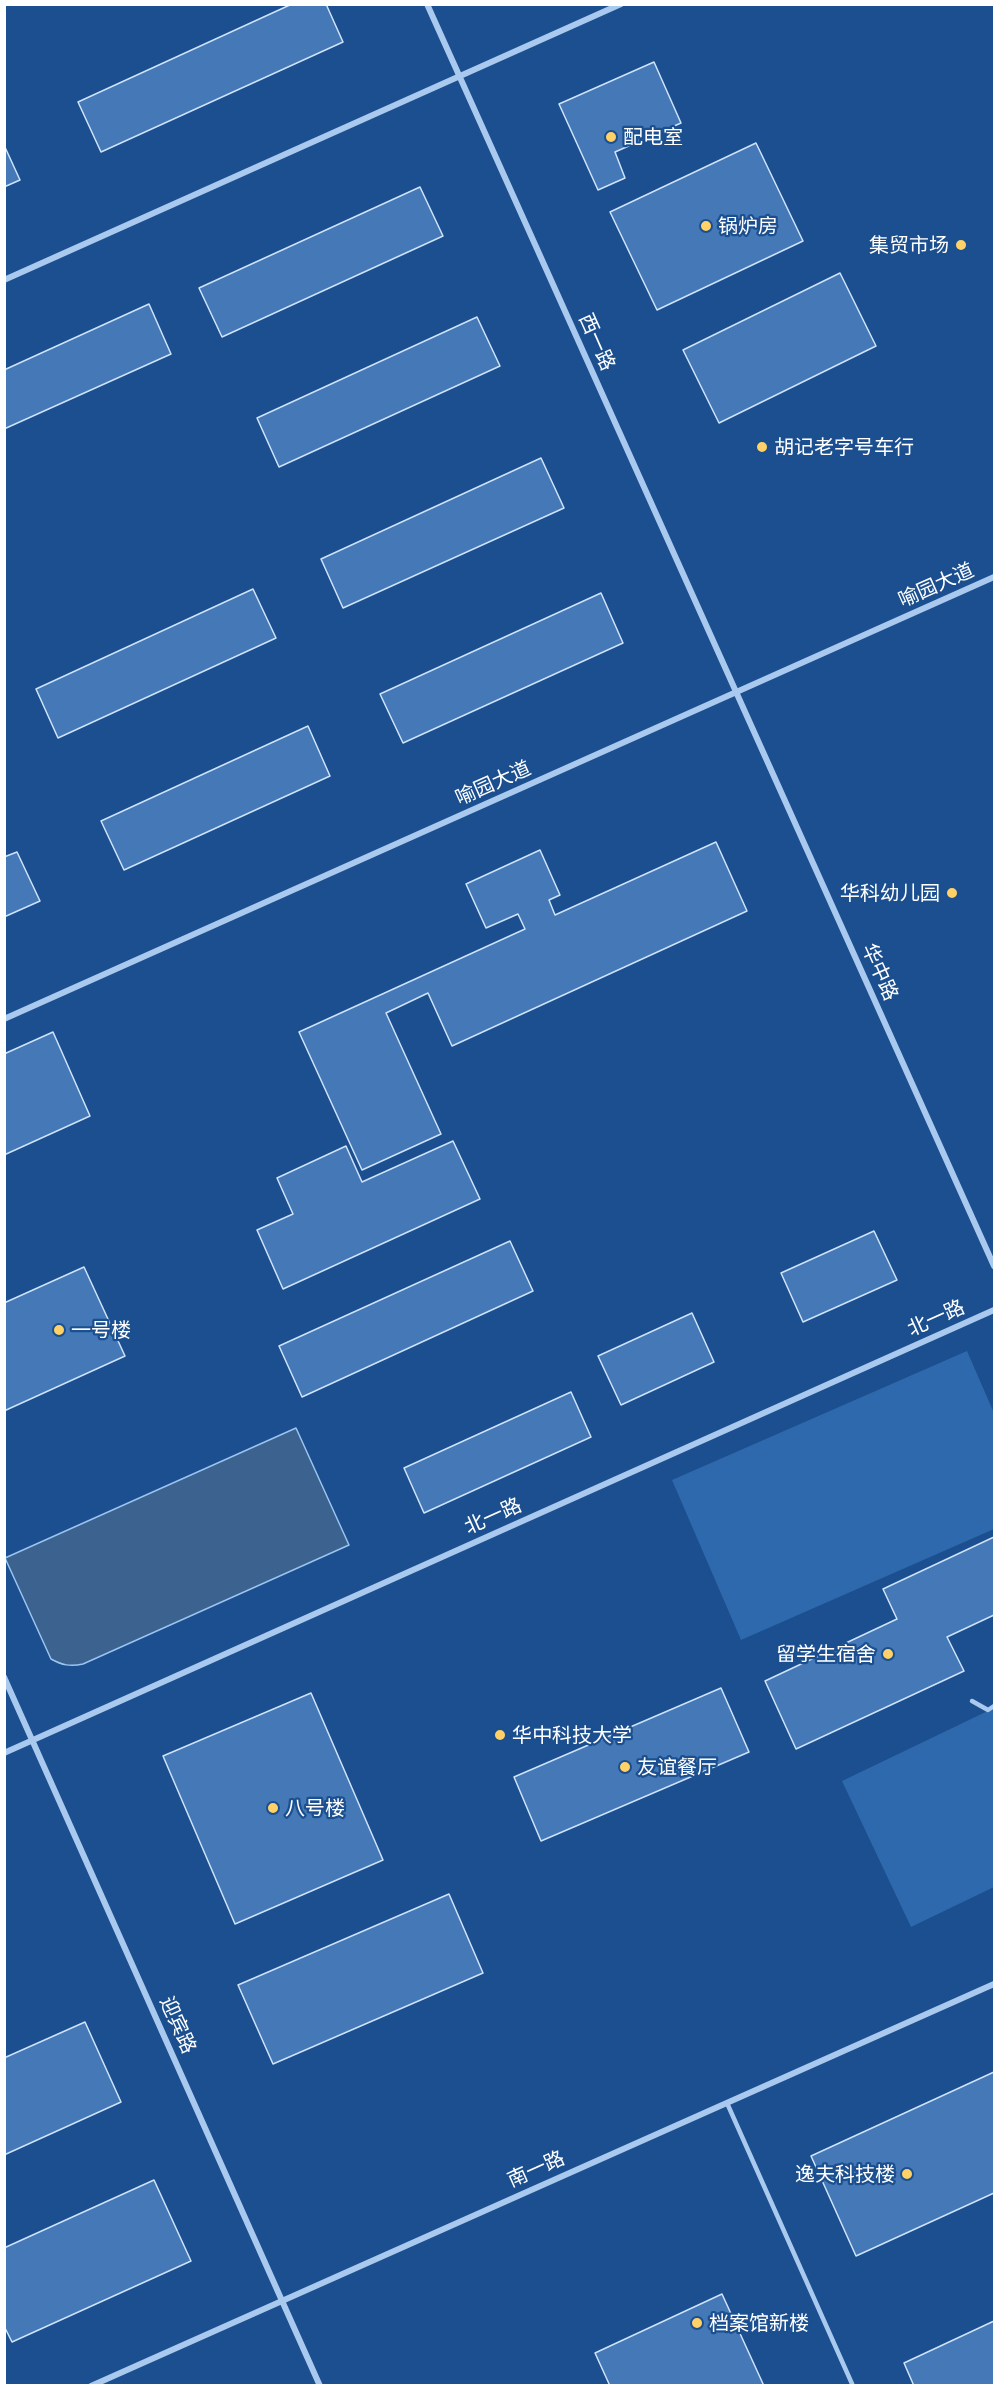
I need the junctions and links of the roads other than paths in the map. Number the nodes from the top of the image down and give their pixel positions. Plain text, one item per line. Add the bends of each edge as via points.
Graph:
1 (427, 4) edge
2 (621, 4) edge
3 (460, 77) junction
4 (4, 280) edge
5 (994, 577) edge
6 (736, 693) junction
7 (4, 1019) edge
8 (994, 1266) edge
9 (994, 1310) edge
10 (4, 1677) edge
11 (972, 1701) dead end
12 (994, 1706) edge
13 (33, 1740) junction
14 (4, 1753) edge
15 (994, 1984) edge
16 (727, 2103) junction
17 (282, 2300) junction
18 (91, 2385) edge
19 (320, 2385) edge
20 (853, 2385) edge

1 - 3 street, 西一路
2 - 3 street
3 - 4 street
3 - 6 street, 西一路
5 - 6 street, 喻园大道
6 - 7 street, 喻园大道
6 - 8 street, 华中路
9 - 13 street, 北一路
10 - 13 street, 迎宾路
11 - 12 lane via 988,1710
13 - 14 street, 北一路
13 - 17 street, 迎宾路
15 - 16 street, 南一路
16 - 17 street, 南一路
16 - 20 lane
17 - 18 street, 南一路
17 - 19 street, 迎宾路

